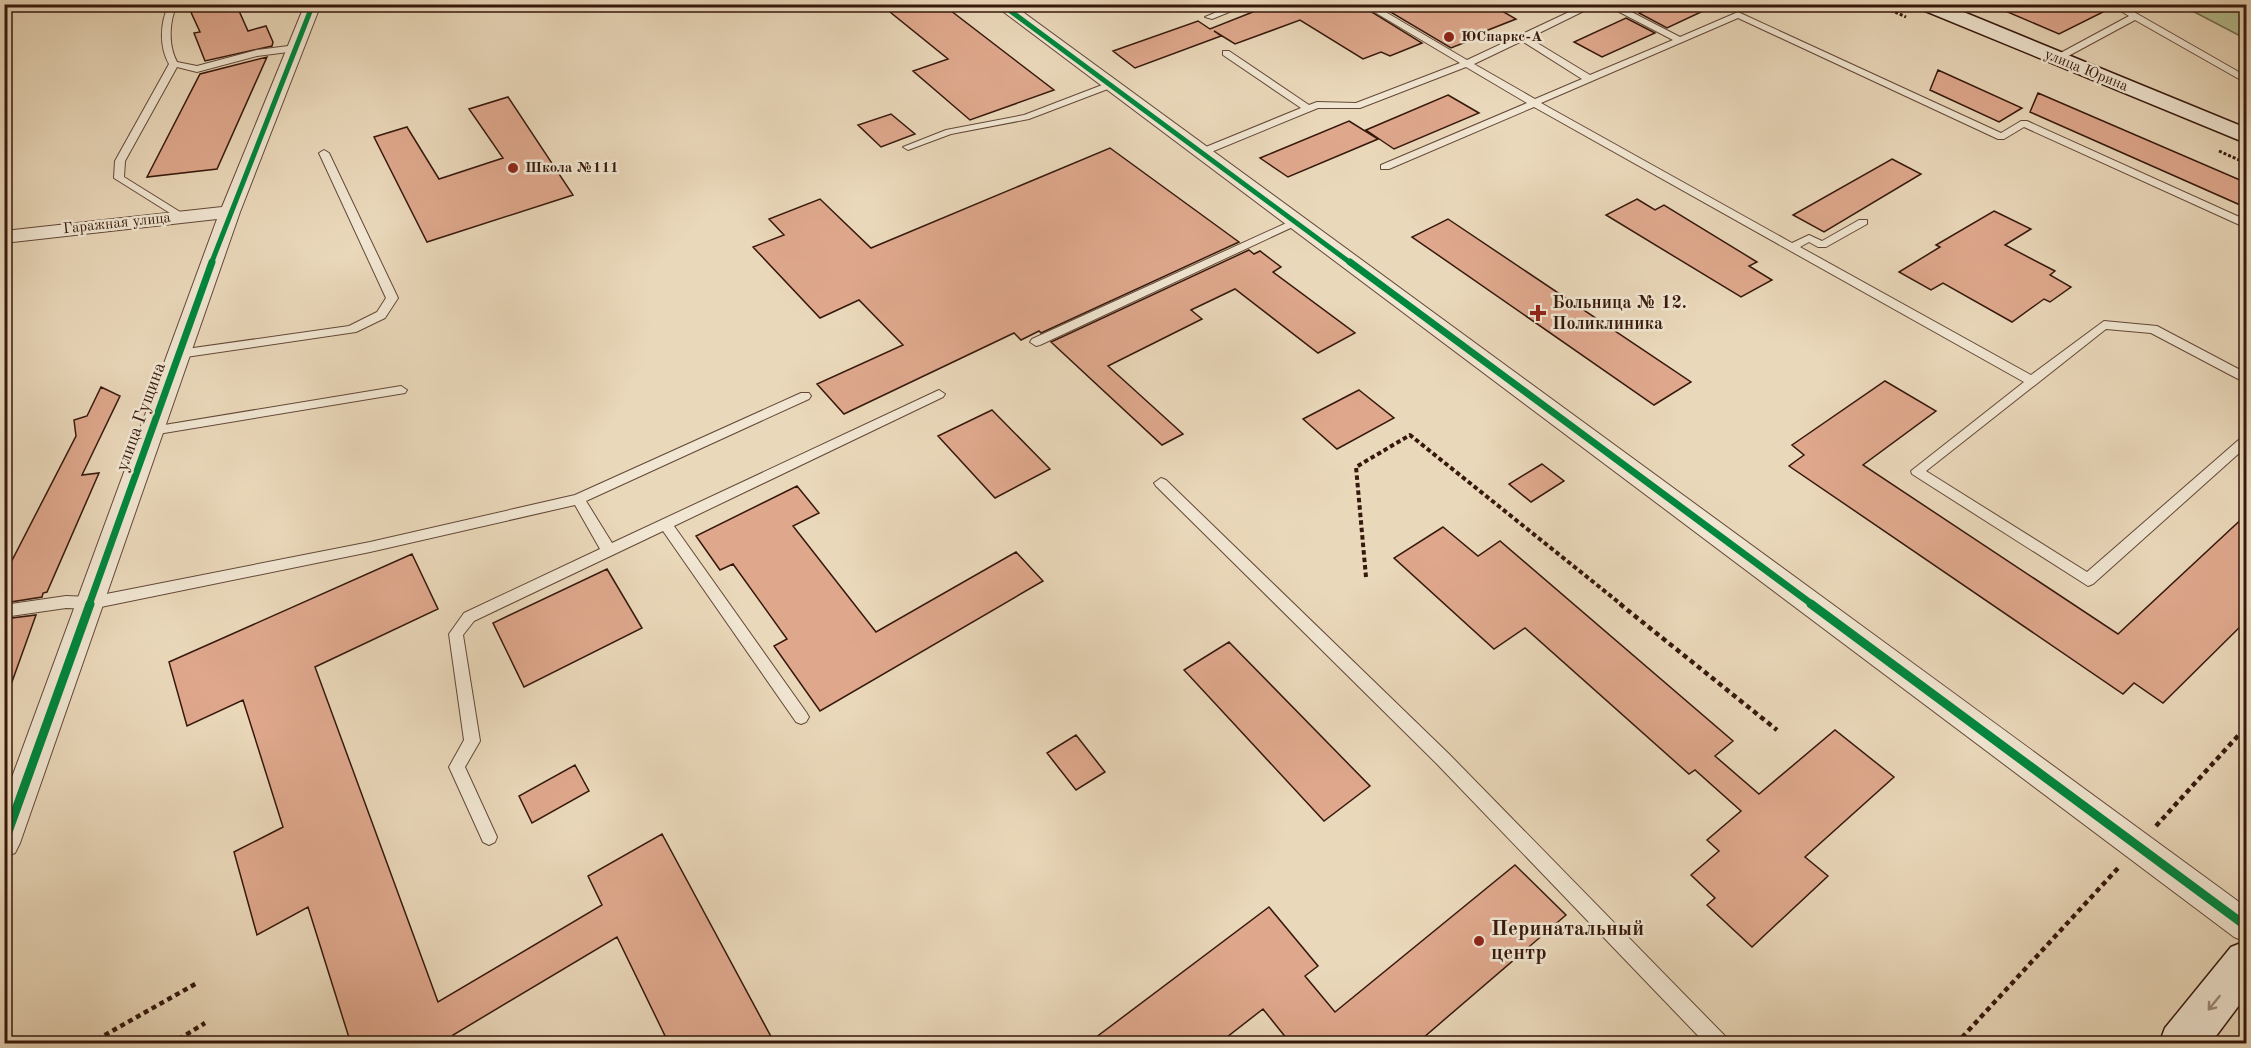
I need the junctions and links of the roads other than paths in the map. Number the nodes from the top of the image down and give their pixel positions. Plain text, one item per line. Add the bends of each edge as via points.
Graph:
1 (173, 4) edge
2 (313, 4) edge
3 (1001, 4) edge
4 (1245, 4) edge
5 (1365, 4) edge
6 (1594, 4) edge
7 (1608, 4) edge
8 (1925, 4) edge
9 (2113, 4) edge
10 (1209, 17) dead end
11 (2134, 17) junction
12 (1522, 37) junction
13 (1680, 40) junction
14 (296, 48) junction
15 (1226, 53) dead end
16 (2056, 59) junction
17 (174, 64) junction
18 (1466, 64) junction
19 (1589, 79) junction
20 (2247, 80) edge
21 (1110, 85) junction
22 (1536, 104) junction
23 (1308, 109) junction
24 (2247, 136) edge
25 (908, 147) dead end
26 (324, 153) dead end
27 (1200, 153) junction
28 (1385, 167) dead end
29 (230, 212) junction
30 (181, 217) junction
31 (1863, 222) dead end
32 (1293, 223) junction
33 (2247, 224) edge
34 (4, 237) edge
35 (1792, 247) junction
36 (1036, 342) dead end
37 (179, 354) junction
38 (2246, 378) edge
39 (2032, 381) junction
40 (401, 390) dead end
41 (939, 394) dead end
42 (805, 396) dead end
43 (152, 431) junction
44 (2247, 440) edge
45 (1161, 483) dead end
46 (578, 499) junction
47 (666, 525) junction
48 (609, 551) junction
49 (91, 603) junction
50 (4, 611) edge
51 (801, 717) dead end
52 (489, 837) dead end
53 (4, 843) edge
54 (2247, 926) edge
55 (2247, 962) edge
56 (1719, 1044) edge
57 (2181, 1044) edge

1 - 17 lane via 168,12 168,56
2 - 14 street, улица Гущина
3 - 21 street
4 - 10 lane
5 - 18 lane
6 - 12 lane
7 - 13 lane
8 - 16 main road, улица Юрина
9 - 11 lane
11 - 16 lane
11 - 20 lane
12 - 18 lane
12 - 19 lane
13 - 19 lane
13 - 33 lane via 1738,15 2001,137 2024,123
14 - 17 lane via 257,53 197,69
14 - 29 street, улица Гущина
15 - 23 lane
16 - 24 main road, улица Юрина
17 - 30 lane via 120,161 119,178
18 - 22 lane
18 - 23 lane via 1357,106 1317,105
19 - 22 lane
21 - 25 lane via 1026,117 949,132
21 - 27 street
22 - 28 lane
22 - 35 lane
23 - 27 lane
26 - 37 lane via 392,298 388,308 369,323 331,334
27 - 32 street
29 - 30 street, Гаражная улица
29 - 37 street, улица Гущина
30 - 34 street, Гаражная улица
31 - 35 lane via 1822,245 1809,238
32 - 36 lane
32 - 54 street
35 - 39 lane
37 - 43 street, улица Гущина
38 - 39 lane via 2153,329 2104,325
39 - 44 lane via 1917,471 2088,580
40 - 43 lane
41 - 47 lane
42 - 46 lane
43 - 49 street, улица Гущина
45 - 56 lane via 1443,759
46 - 48 lane
46 - 49 lane via 370,547
47 - 48 lane
47 - 51 lane
48 - 52 lane via 470,617 456,634 472,741 457,767
49 - 50 lane via 66,602
49 - 53 street, улица Гущина
55 -> 57 main road

